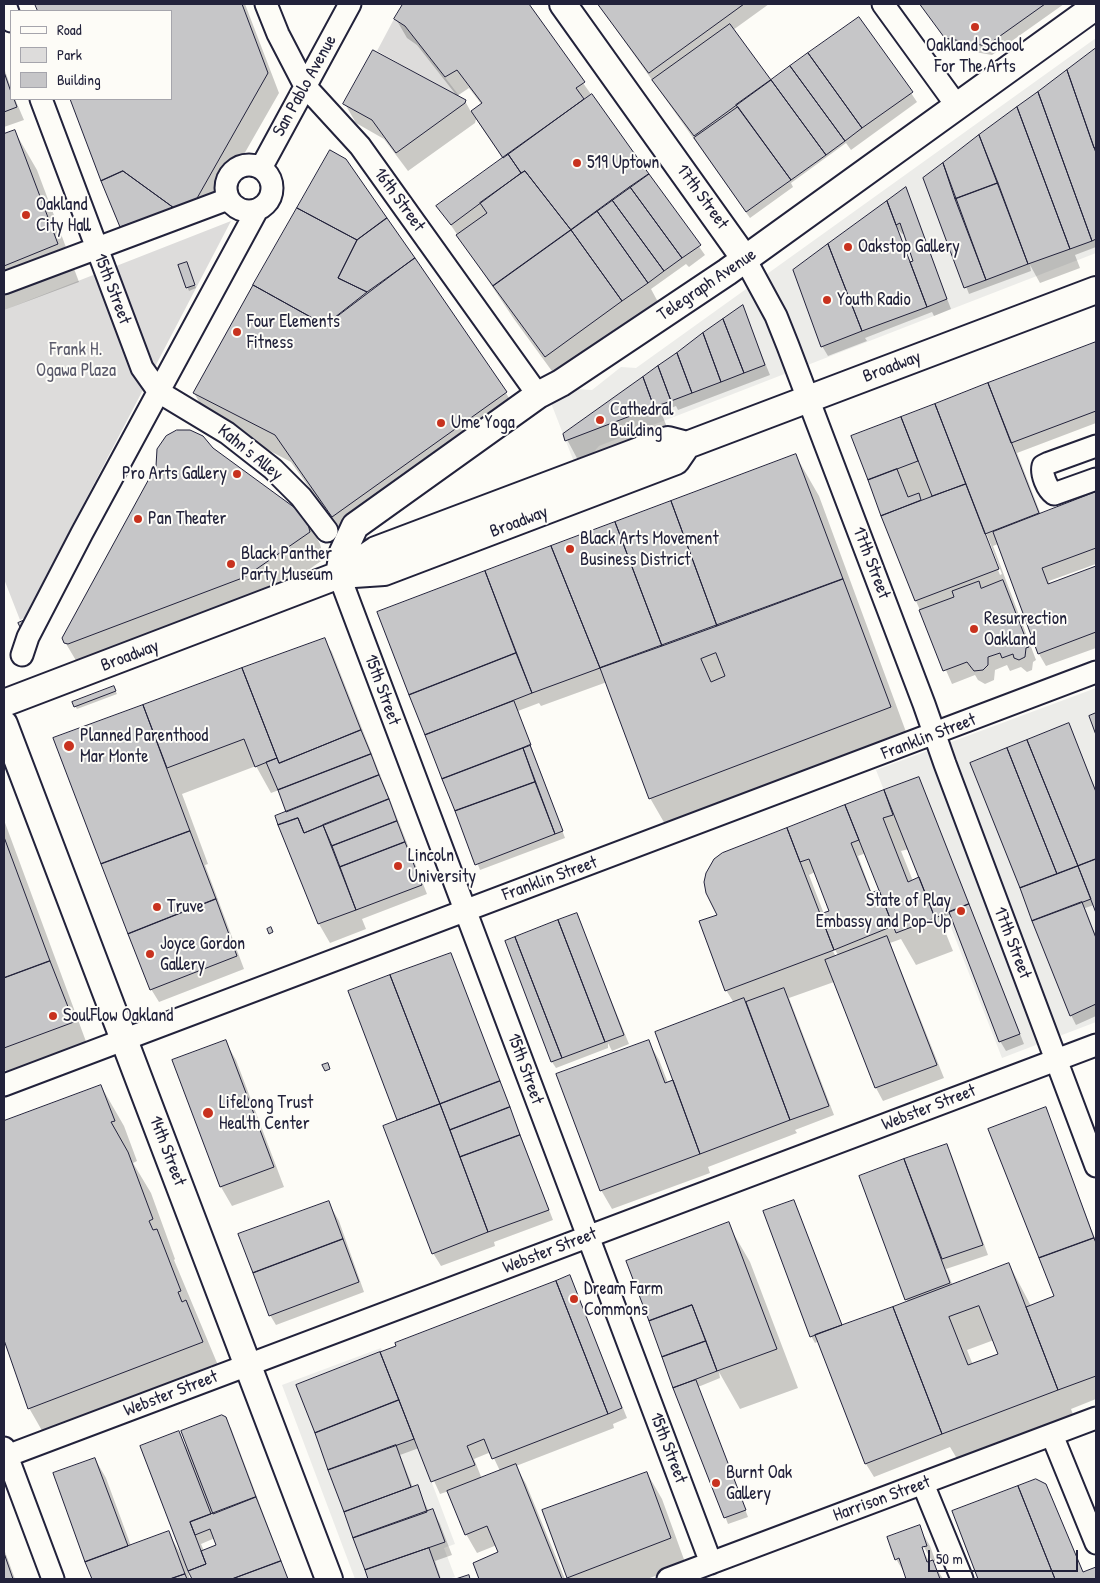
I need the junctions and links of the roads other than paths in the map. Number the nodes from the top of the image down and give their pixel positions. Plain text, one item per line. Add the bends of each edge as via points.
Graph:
1 (5, 4) edge
2 (266, 4) edge
3 (350, 4) edge
4 (563, 4) edge
5 (883, 4) edge
6 (1096, 6) edge
7 (10, 18) edge
8 (305, 86) junction
9 (41, 100) edge
10 (957, 106) junction
11 (261, 168) junction
12 (228, 199) junction
13 (257, 210) junction
14 (97, 248) junction
15 (745, 259) junction
16 (4, 283) edge
17 (1096, 290) edge
18 (158, 392) junction
19 (538, 395) junction
20 (808, 399) junction
21 (1096, 446) edge
22 (1096, 479) edge
23 (327, 531) dead end
24 (339, 575) junction
25 (25, 641) dead end
26 (1096, 672) edge
27 (4, 704) edge
28 (4, 724) edge
29 (935, 734) junction
30 (465, 911) junction
31 (123, 1039) junction
32 (1096, 1045) edge
33 (1056, 1060) junction
34 (4, 1085) edge
35 (1096, 1166) edge
36 (587, 1237) junction
37 (248, 1364) junction
38 (1096, 1418) edge
39 (1052, 1435) junction
40 (5, 1454) edge
41 (923, 1484) junction
42 (1096, 1543) edge
43 (711, 1563) junction
44 (53, 1579) edge
45 (329, 1579) edge
46 (668, 1579) edge
47 (962, 1579) edge

1 - 7 street
2 - 8 street, 16th Street
3 - 8 street, San Pablo Avenue
4 - 15 main road, 17th Street
5 - 10 street
6 - 10 main road, Telegraph Avenue
8 - 11 street, San Pablo Avenue
8 - 19 street, 16th Street via 360,146
9 - 14 street, 15th Street
10 - 15 main road, Telegraph Avenue
11 - 12 street via 248,165 236,169 226,186
11 - 13 street via 271,179 272,194 269,201
12 - 13 street via 244,211
12 - 14 street
13 - 18 street
14 - 16 street
14 - 18 street, 15th Street via 142,368
15 - 19 main road, Telegraph Avenue via 561,383
15 - 20 street, 17th Street via 776,316
17 - 20 main road, Broadway
18 - 23 street, Kahn's Alley via 210,421 259,457 301,497
18 - 25 street
19 - 24 main road, Telegraph Avenue via 355,526 343,552
20 - 24 main road, Broadway via 687,445 668,440 594,467 376,550
20 - 29 street, 17th Street
21 - 22 street via 1044,466 1042,471 1049,491 1054,494
24 - 27 main road, Broadway
24 - 30 street, 15th Street
26 - 29 street, Franklin Street
28 - 31 main road, 14th Street
29 - 30 street, Franklin Street
29 - 33 street, 17th Street
30 - 31 street, Franklin Street
30 - 36 street, 15th Street
31 - 34 street, Franklin Street
31 - 37 main road, 14th Street
32 - 33 street, Webster Street
33 - 35 street, 17th Street
33 - 36 street, Webster Street
36 - 37 street, Webster Street
36 - 43 street, 15th Street
37 - 40 street, Webster Street
37 - 45 main road, 14th Street
38 - 39 street, Harrison Street
39 - 41 street, Harrison Street
39 - 42 street
40 - 44 street
41 - 43 street, Harrison Street
41 - 47 street
43 - 46 street, Harrison Street

